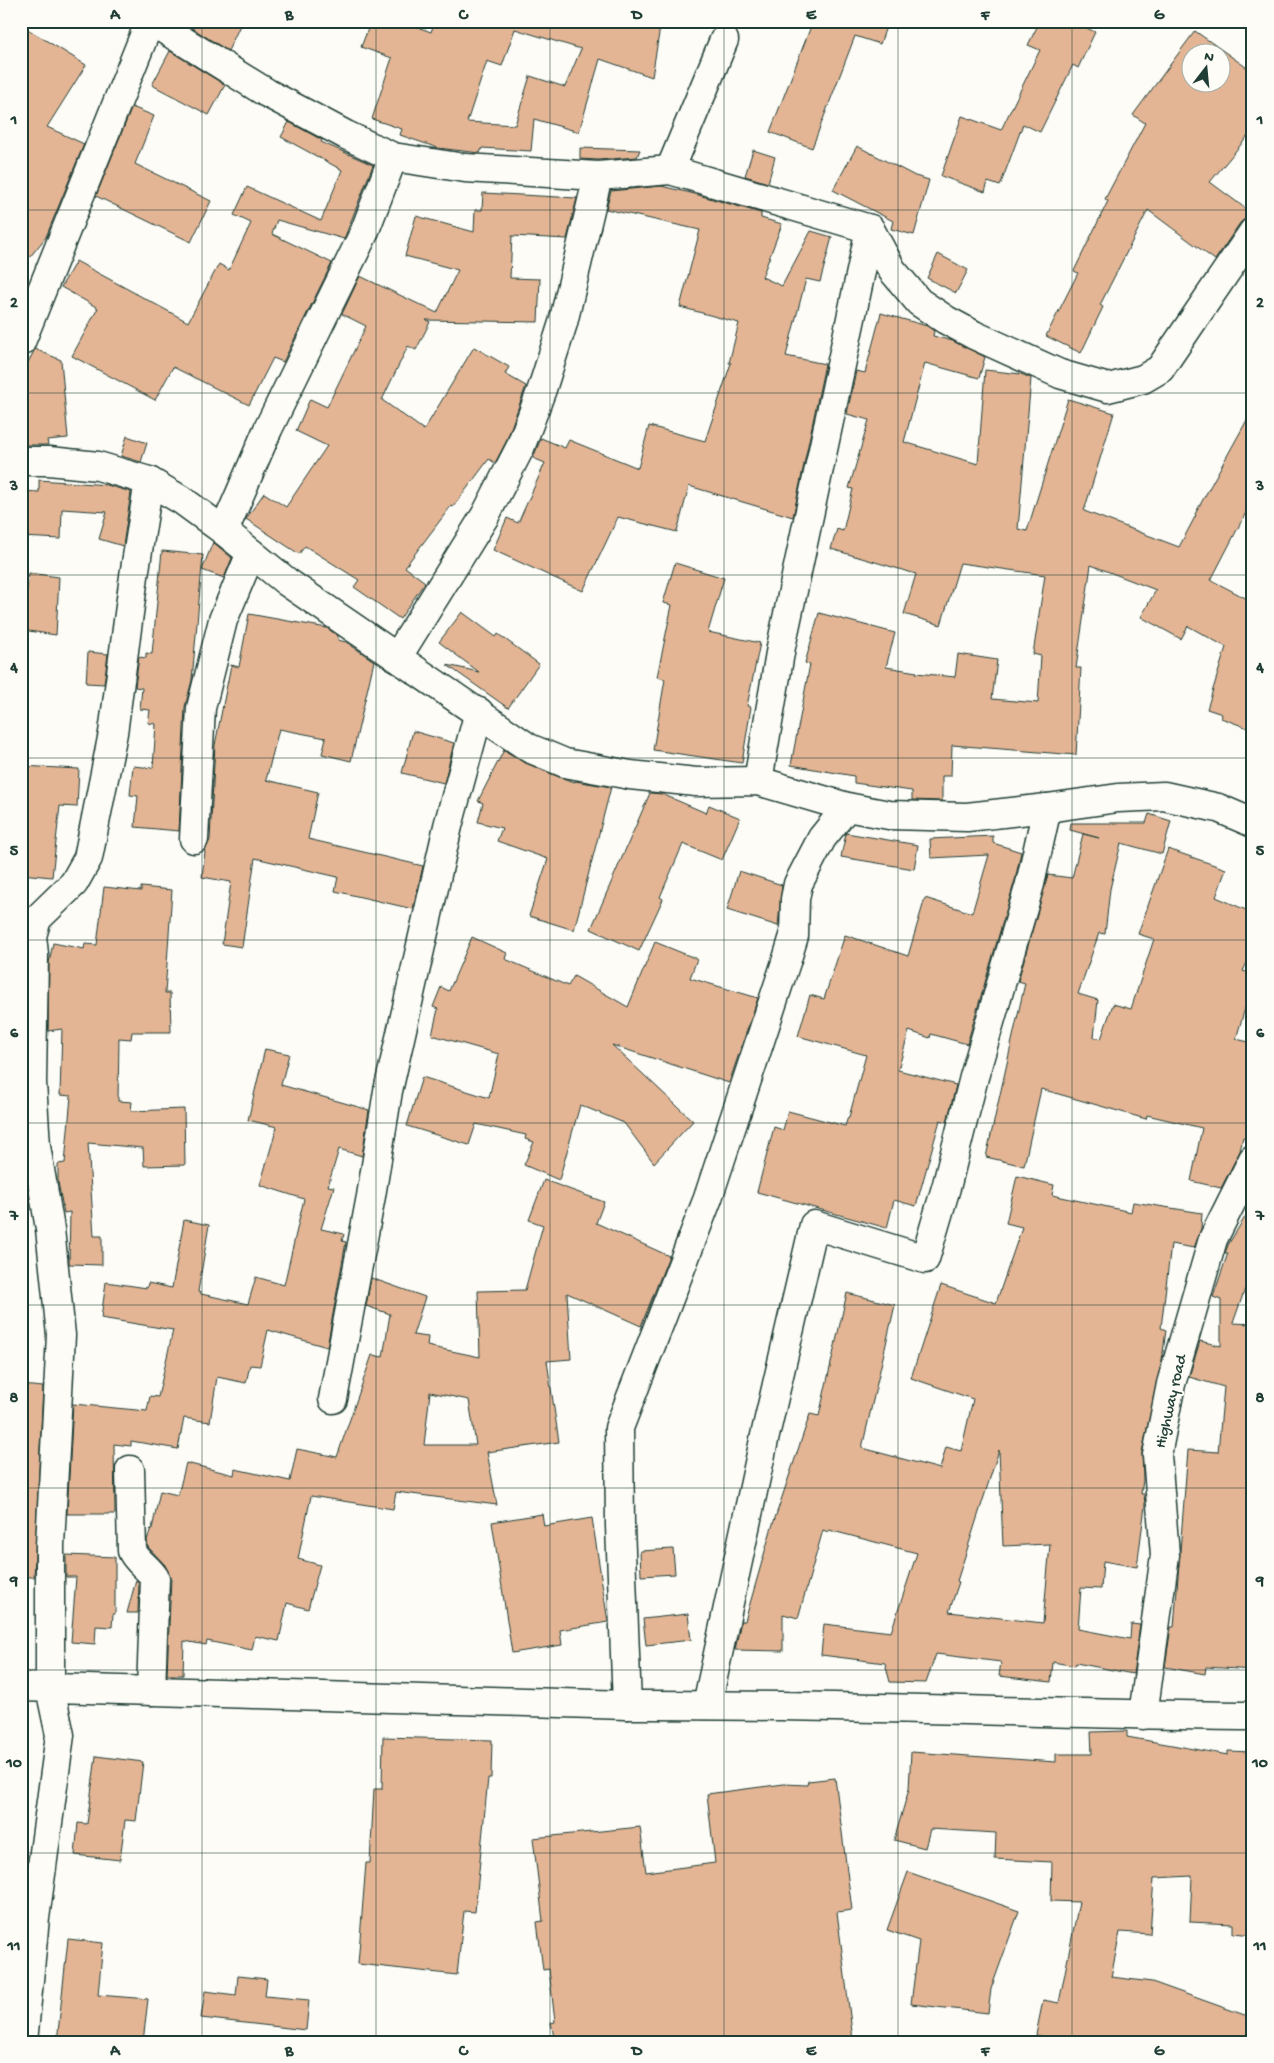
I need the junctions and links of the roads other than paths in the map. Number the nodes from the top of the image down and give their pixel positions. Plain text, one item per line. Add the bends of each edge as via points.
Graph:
1 (151, 21) edge
2 (724, 40) dead end
3 (393, 157) junction
4 (670, 170) junction
5 (598, 176) junction
6 (870, 229) junction
7 (1253, 232) edge
8 (21, 342) edge
9 (21, 461) edge
10 (149, 481) junction
11 (224, 531) junction
12 (252, 553) junction
13 (398, 656) junction
14 (479, 712) junction
15 (758, 781) junction
16 (846, 807) junction
17 (1047, 808) junction
18 (1253, 823) edge
19 (194, 839) dead end
20 (1253, 1159) edge
21 (332, 1399) dead end
22 (130, 1470) dead end
23 (21, 1687) edge
24 (50, 1688) junction
25 (151, 1691) junction
26 (627, 1705) junction
27 (707, 1705) junction
28 (1143, 1715) junction
29 (1253, 1716) edge
30 (23, 2042) edge

1 - 3 street via 267,93
1 - 8 street
2 - 4 street
3 - 5 street via 465,168
3 - 11 street via 364,234 268,429
4 - 5 street
4 - 6 street
5 - 13 street via 563,322 520,448 485,516
6 - 7 street via 892,270 919,302 946,320 1060,374 1108,388 1144,379 1160,369
6 - 15 street via 780,647
9 - 10 street via 98,466
10 - 11 street via 184,501
10 - 24 street via 113,733 88,858 74,883 37,919 32,936 32,1083 36,1146 50,1229 61,1335 50,1545
11 - 12 street
12 - 13 street via 287,582
12 - 19 street via 223,620 201,708
13 - 14 street
14 - 15 street via 529,748 565,763 630,775 696,782
14 - 21 street via 448,826 388,1091
15 - 16 street
16 - 17 street via 890,815 968,816
16 - 26 street via 822,838 798,884 794,899 794,936 787,959 708,1198 619,1428
17 - 18 street via 1118,798 1164,796 1218,808
17 - 27 street via 1030,884 925,1259 814,1225
20 - 28 street, Highway road via 1212,1239 1171,1384 1158,1446 1165,1555
22 - 25 street via 132,1551 137,1561 155,1578
23 - 24 street
24 - 25 street
24 - 30 street via 60,1735 35,1918
25 - 26 street
26 - 27 street
27 - 28 street
28 - 29 street

